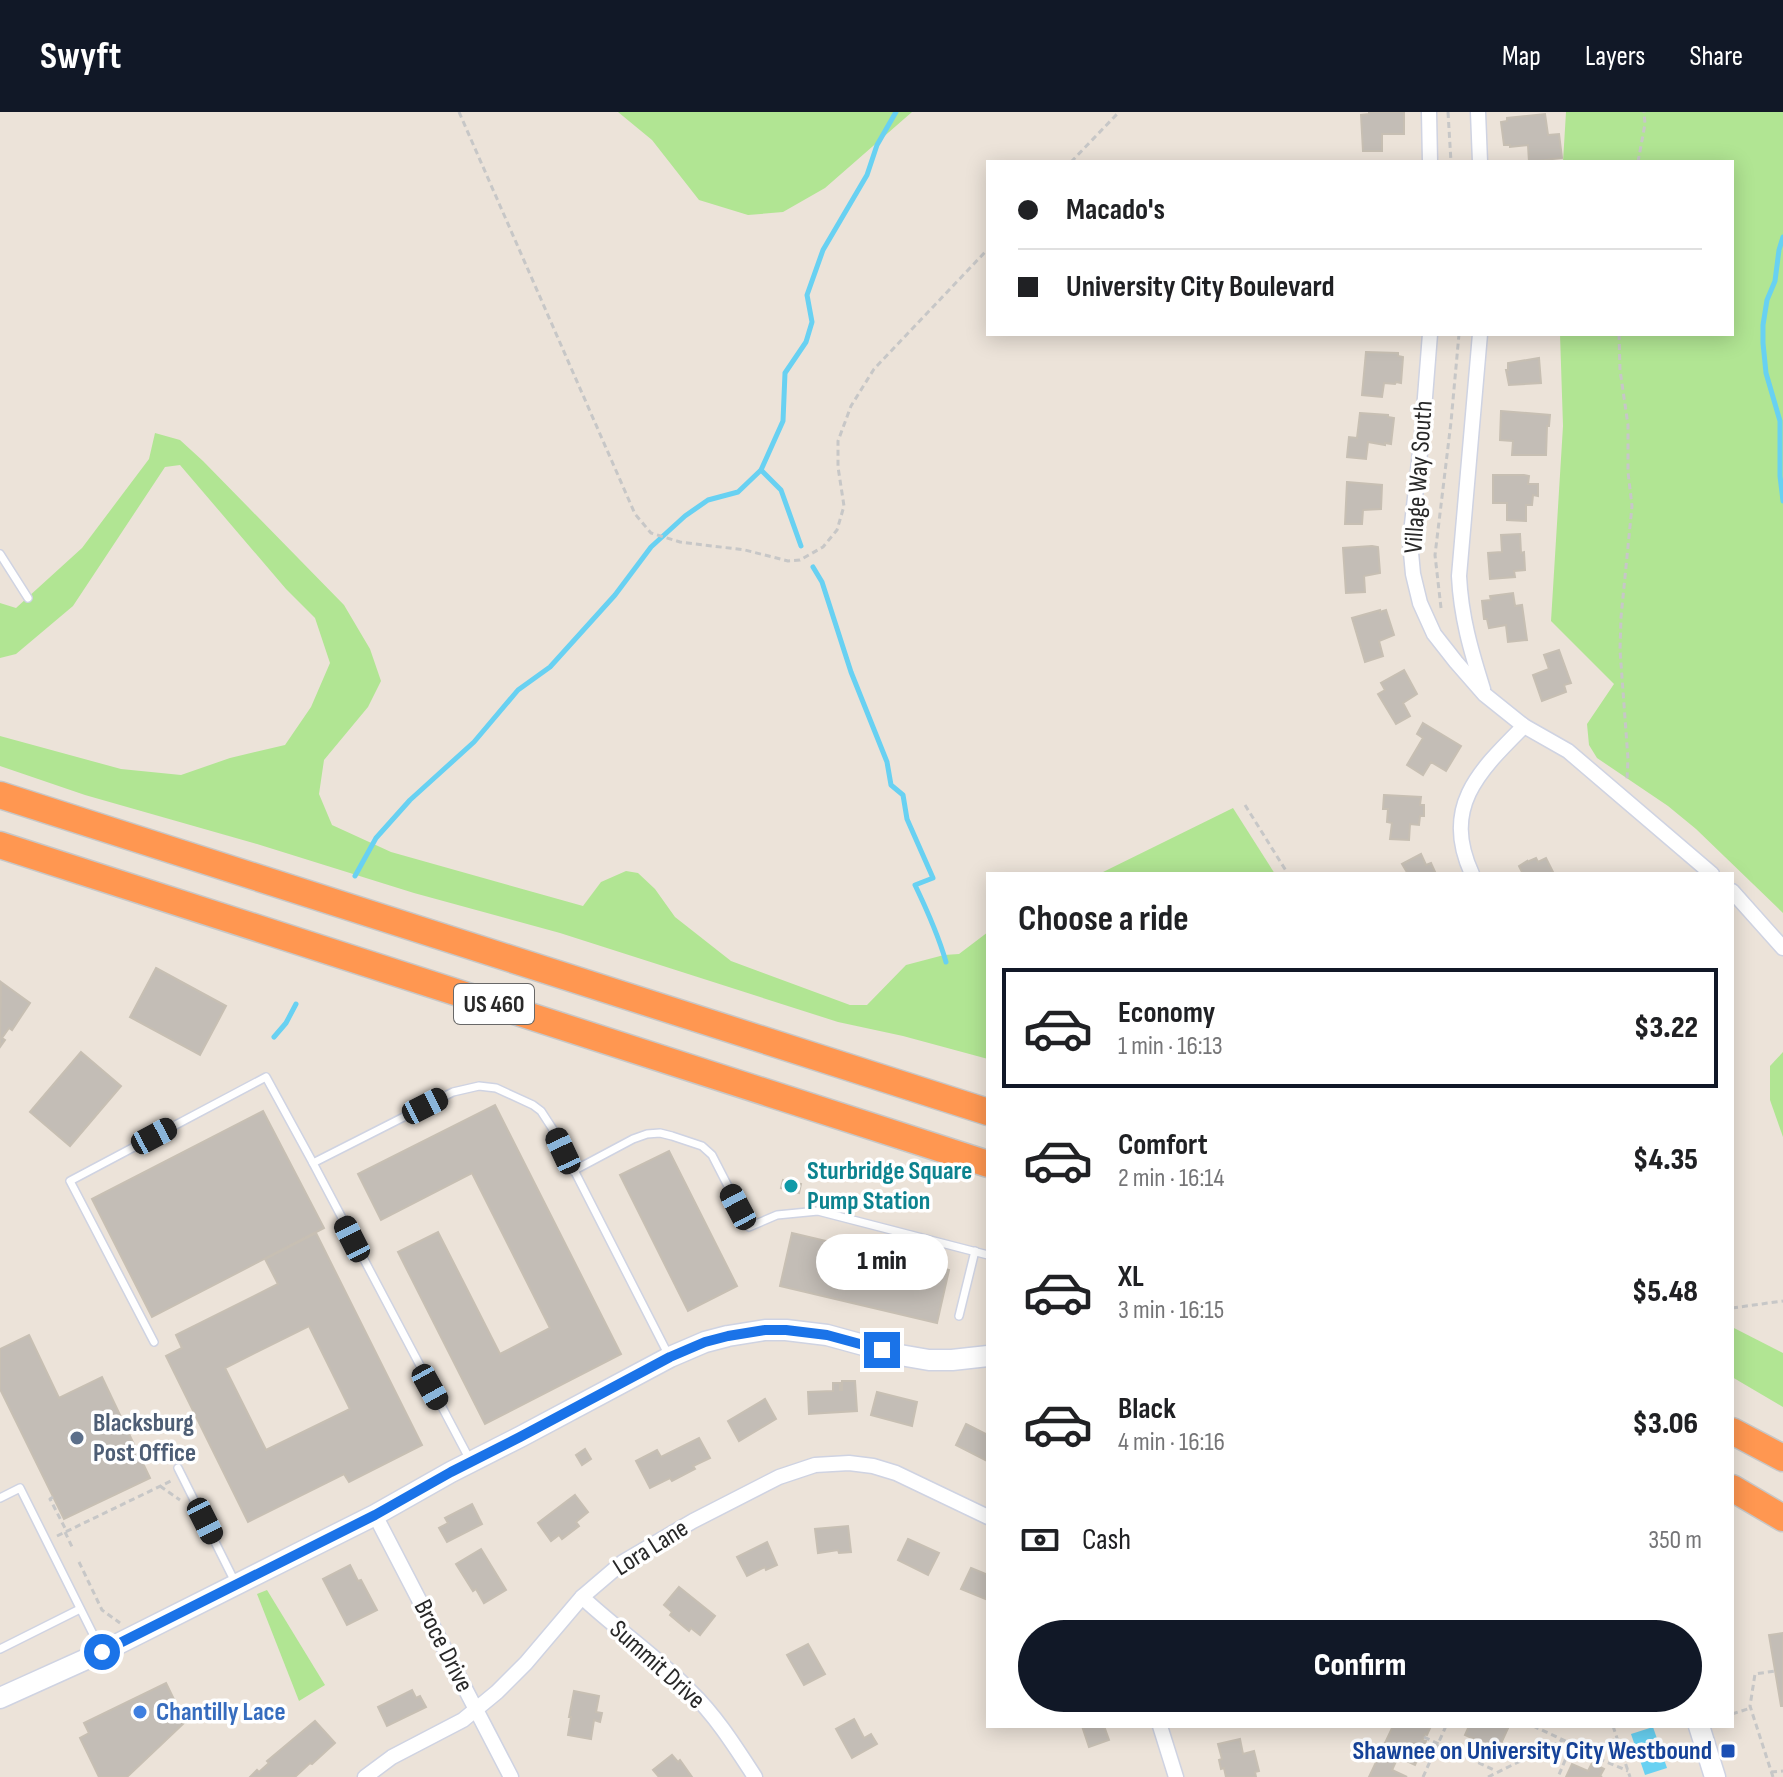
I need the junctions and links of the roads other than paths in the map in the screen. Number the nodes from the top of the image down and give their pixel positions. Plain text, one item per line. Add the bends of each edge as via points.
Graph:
1 (1429, 112) edge
2 (1478, 112) edge
3 (1430, 160) edge
4 (1480, 160) edge
5 (1430, 336) edge
6 (1480, 336) edge
7 (0, 554) edge
8 (28, 598) dead end
9 (1484, 694) junction
10 (1524, 726) junction
11 (0, 795) edge
12 (0, 845) edge
13 (1471, 872) edge
14 (1710, 872) edge
15 (1734, 893) edge
16 (1783, 948) edge
17 (986, 1111) edge
18 (313, 1163) junction
19 (986, 1163) edge
20 (573, 1171) junction
21 (975, 1251) junction
22 (986, 1254) edge
23 (959, 1316) dead end
24 (154, 1342) dead end
25 (986, 1356) edge
26 (670, 1357) junction
27 (1734, 1432) edge
28 (1783, 1458) edge
29 (471, 1463) junction
30 (180, 1472) road end
31 (1734, 1489) edge
32 (0, 1498) edge
33 (375, 1515) junction
34 (986, 1516) edge
35 (1783, 1518) edge
36 (236, 1584) junction
37 (582, 1597) junction
38 (80, 1609) junction
39 (0, 1649) edge
40 (102, 1652) junction
41 (10, 1695) edge
42 (0, 1705) edge
43 (476, 1710) junction
44 (1161, 1728) edge
45 (1700, 1728) edge
46 (365, 1777) edge
47 (511, 1777) edge
48 (755, 1777) edge
49 (1176, 1777) edge
50 (1715, 1777) edge

1 - 3 street
2 - 4 street
5 - 9 street, Village Way South via 1410,542 1413,574 1434,634
6 - 9 street, Village Way South via 1459,576 1468,643
7 - 8 lane
9 - 10 street, Village Way South
10 - 13 street via 1482,768 1467,796 1461,834
10 - 14 street, Village Way South via 1568,751
11 - 17 highway, US 460
12 - 19 highway, US 460
15 - 16 street
18 - 20 lane via 453,1092 479,1086 496,1088 541,1111
18 - 24 lane via 266,1077 70,1181
18 - 29 lane
20 - 21 lane via 633,1139 660,1133 702,1146 712,1155 749,1227 777,1215 818,1211
20 - 26 lane
21 - 22 lane
21 - 23 lane
25 - 26 main road via 929,1360 827,1335 765,1330 705,1342
26 - 29 main road
27 - 28 highway
29 - 33 main road
30 - 36 lane
31 - 35 highway
32 - 38 lane via 20,1488
33 - 36 main road
33 - 43 street, Broce Drive
34 - 37 street, Lora Lane via 873,1466 815,1465 779,1477 693,1521 623,1562
36 - 40 main road
37 - 43 street, Lora Lane via 526,1663
37 - 48 street, Summit Drive via 692,1692
38 - 39 lane
38 - 40 lane
40 - 41 main road
41 - 42 main road
43 - 46 street, Lora Lane
43 - 47 street, Broce Drive
44 - 49 street
45 - 50 main road

